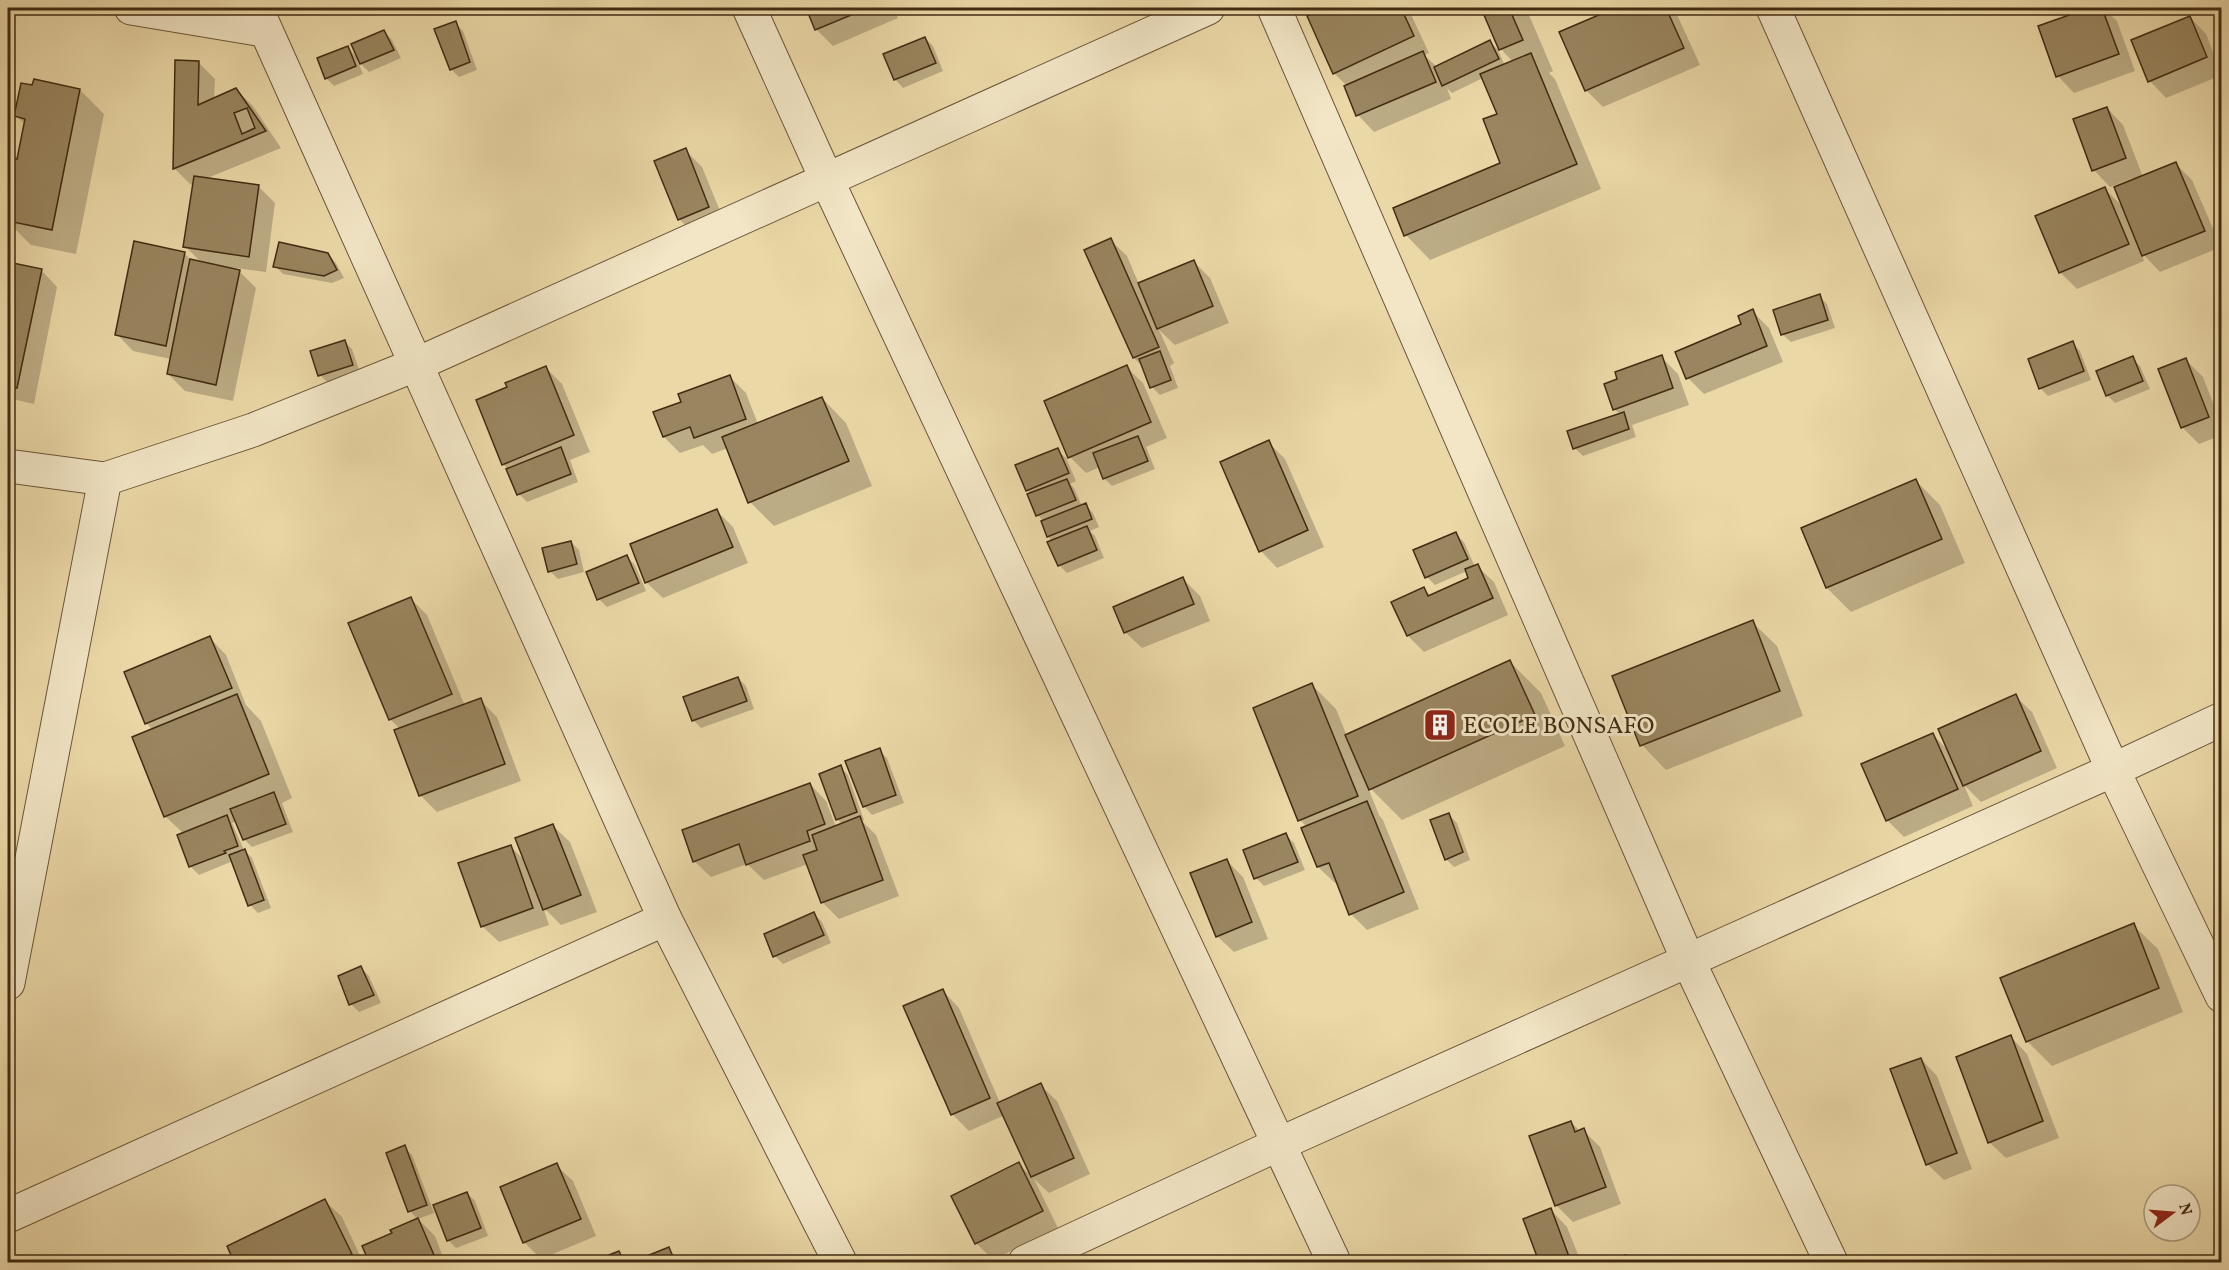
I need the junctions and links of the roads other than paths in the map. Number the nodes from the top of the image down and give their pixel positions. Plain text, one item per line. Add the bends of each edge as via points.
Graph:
1 (131, 8) edge
2 (749, 8) edge
3 (1208, 8) edge
4 (1274, 8) edge
5 (1773, 8) edge
6 (260, 19) edge
7 (826, 178) junction
8 (415, 365) junction
9 (8, 466) edge
10 (105, 478) junction
11 (2222, 719) edge
12 (2113, 770) junction
13 (665, 918) junction
14 (1688, 960) junction
15 (8, 983) edge
16 (2222, 996) edge
17 (1277, 1145) junction
18 (8, 1216) edge
19 (840, 1263) edge
20 (1025, 1263) edge
21 (1334, 1263) edge
22 (1831, 1263) edge

1 - 6 street
2 - 7 street
3 - 7 street
4 - 14 street
5 - 12 street
6 - 8 street
7 - 8 street
7 - 17 street
8 - 10 street via 253,430
8 - 13 street
9 - 10 street
10 - 15 street
11 - 12 street
12 - 14 street
12 - 16 street
13 - 18 street
13 - 19 street
14 - 17 street
14 - 22 street
17 - 20 street
17 - 21 street

